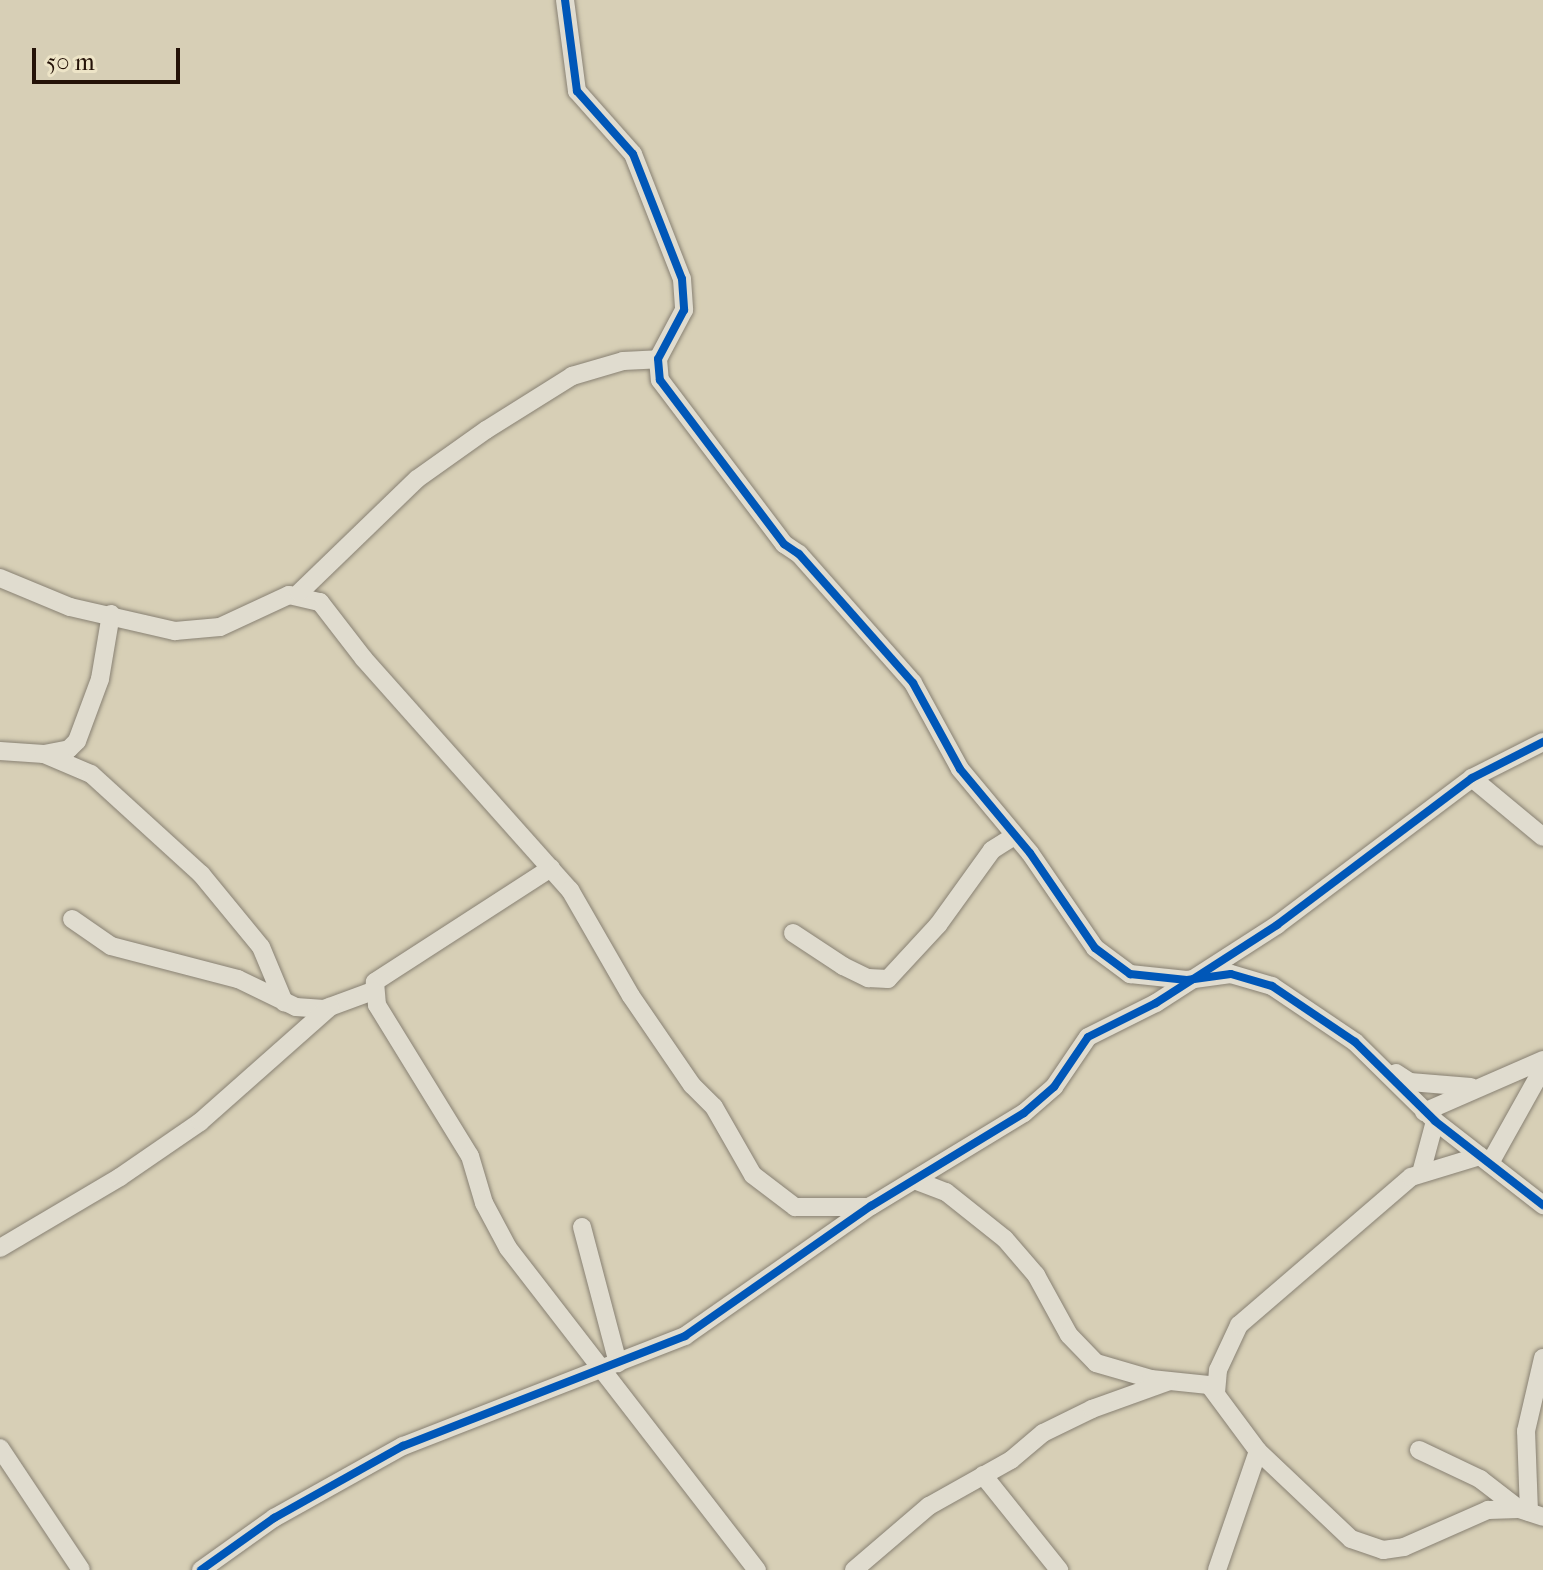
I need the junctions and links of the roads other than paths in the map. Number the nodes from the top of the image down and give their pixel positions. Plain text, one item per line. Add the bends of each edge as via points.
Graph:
1 (565, 0) edge
2 (658, 359) junction
3 (0, 578) edge
4 (299, 593) junction
5 (111, 614) junction
6 (1543, 742) edge
7 (0, 751) edge
8 (44, 754) junction
9 (1472, 778) junction
10 (1014, 836) junction
11 (1543, 837) edge
12 (551, 868) junction
13 (72, 919) dead end
14 (793, 933) dead end
15 (1187, 980) junction
16 (373, 991) junction
17 (284, 1002) junction
18 (330, 1007) junction
19 (1377, 1060) junction
20 (1543, 1060) edge
21 (1543, 1068) edge
22 (1477, 1087) junction
23 (1430, 1117) junction
24 (1485, 1160) junction
25 (1421, 1173) junction
26 (917, 1181) junction
27 (1543, 1205) edge
28 (871, 1206) junction
29 (582, 1227) dead end
30 (0, 1248) edge
31 (1543, 1358) edge
32 (609, 1365) junction
33 (1171, 1381) junction
34 (1216, 1393) junction
35 (1539, 1399) edge
36 (0, 1448) edge
37 (1419, 1450) dead end
38 (1258, 1451) junction
39 (983, 1475) junction
40 (1530, 1513) edge
41 (81, 1570) edge
42 (201, 1570) edge
43 (757, 1570) edge
44 (854, 1570) edge
45 (1059, 1570) edge
46 (1217, 1570) edge

1 - 2 street via 577,91 633,154 682,279 684,310
2 - 4 street via 623,361 572,376 486,430 398,496
2 - 10 street via 669,395 700,428 736,485 913,683 960,769
3 - 5 street via 70,607
4 - 5 street via 205,630 151,627
4 - 12 street via 329,611 364,659
5 - 8 street via 85,726 69,749
6 - 9 street
7 - 8 street
8 - 17 street via 91,774 201,874 261,947
9 - 11 street
9 - 15 street via 1277,925
10 - 14 street via 992,850 938,925 888,979 868,978 843,966
10 - 15 street via 1108,962 1130,974
12 - 16 street via 495,909 392,969 375,982
12 - 28 street via 575,897 631,996 692,1085 714,1107 753,1175 795,1207
13 - 17 street via 111,946 238,979
15 - 19 street via 1231,974 1253,978 1294,1000
15 - 26 street via 1156,1003 1088,1037 1054,1087 1024,1113
16 - 18 street
16 - 32 street via 382,1015 470,1156 496,1230
17 - 18 street
18 - 30 street via 200,1122
19 - 22 street via 1410,1082
19 - 23 street
20 - 22 street
21 - 24 street
22 - 23 street
23 - 24 street
23 - 25 street
24 - 25 street
24 - 27 street
25 - 34 street via 1239,1325 1218,1370
26 - 28 street
26 - 33 street via 946,1192 1005,1239 1036,1275 1083,1354 1112,1369
28 - 32 street via 685,1336
29 - 32 street
31 - 35 street
32 - 42 street via 403,1446 274,1518
32 - 43 street
33 - 34 street via 1199,1382
33 - 39 street via 1061,1423
34 - 38 street
35 - 40 street via 1524,1457
36 - 41 street
37 - 40 street via 1480,1479
38 - 40 street via 1351,1539 1383,1550 1404,1547 1488,1510
38 - 46 street
39 - 44 street via 929,1506
39 - 45 street

